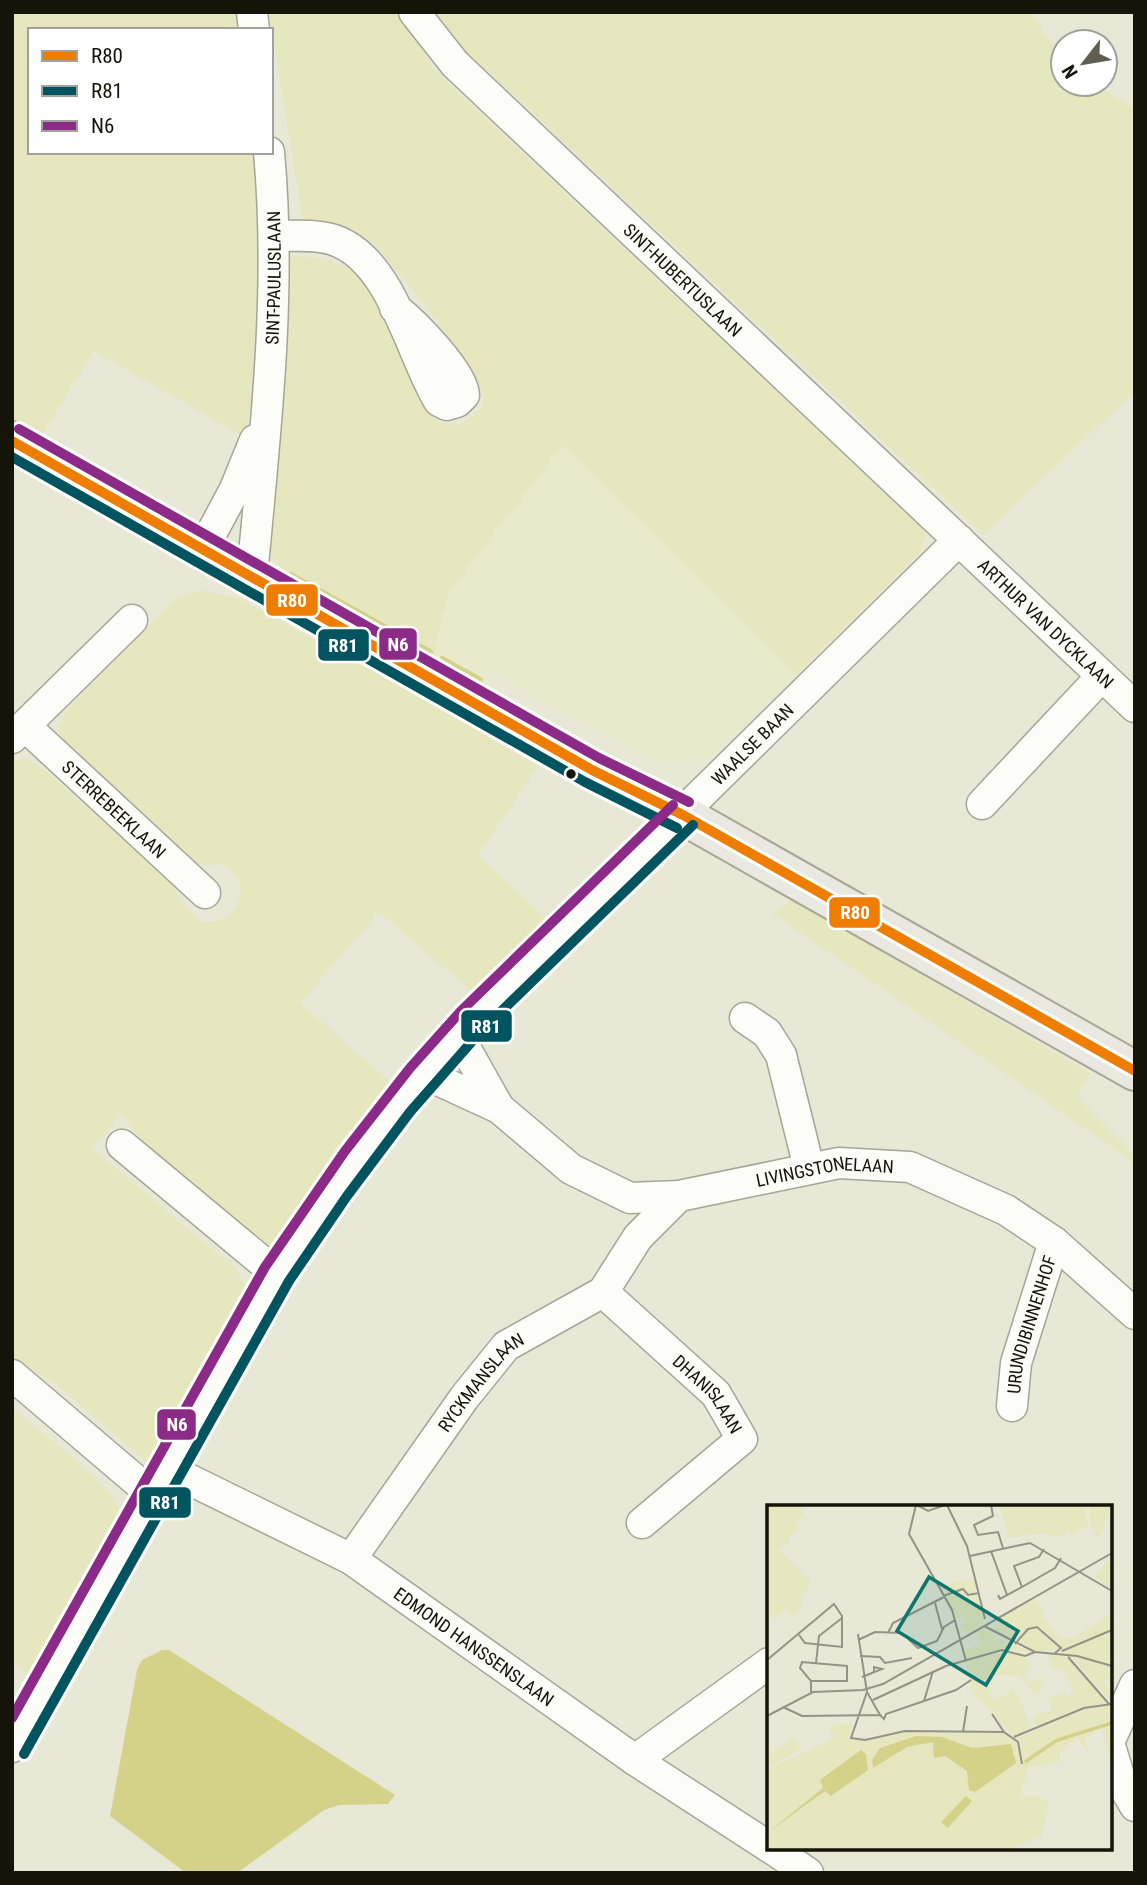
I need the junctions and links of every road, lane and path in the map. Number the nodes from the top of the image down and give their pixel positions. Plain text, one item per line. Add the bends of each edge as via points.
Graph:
1 (414, 12) edge
2 (269, 154) edge
3 (275, 236) junction
4 (396, 308) dead end
5 (268, 404) junction
6 (12, 441) edge
7 (959, 540) junction
8 (203, 549) junction
9 (252, 576) junction
10 (132, 620) dead end
11 (1102, 676) junction
12 (1135, 707) edge
13 (18, 732) edge
14 (982, 804) dead end
15 (683, 815) junction
16 (205, 893) dead end
17 (745, 1018) dead end
18 (458, 1035) junction
19 (1135, 1071) edge
20 (425, 1074) junction
21 (499, 1108) junction
22 (122, 1145) dead end
23 (809, 1168) junction
24 (679, 1196) junction
25 (630, 1198) junction
26 (639, 1237) junction
27 (1054, 1242) junction
28 (277, 1274) junction
29 (603, 1292) junction
30 (1135, 1314) edge
31 (12, 1375) edge
32 (1012, 1406) dead end
33 (161, 1482) junction
34 (642, 1522) dead end
35 (351, 1559) junction
36 (767, 1664) edge
37 (1135, 1685) edge
38 (1112, 1736) edge
39 (12, 1747) edge
40 (1112, 1753) edge
41 (635, 1760) junction
42 (1135, 1806) edge
43 (767, 1846) edge
44 (773, 1850) edge
45 (808, 1873) edge

1 - 7 street, SINT-HUBERTUSLAAN via 455,64
2 - 3 street, SINT-PAULUSLAAN
3 - 4 street via 319,237 345,245 369,265
3 - 5 street, SINT-PAULUSLAAN
5 - 8 street, SINT-PAULUSLAAN via 246,466
5 - 9 street, SINT-PAULUSLAAN
6 - 8 main road
7 - 11 street, ARTHUR VAN DYCKLAAN
7 - 15 street, WAALSE BAAN
8 - 9 main road
9 - 15 main road via 592,769
10 - 13 street, STERREBEEKLAAN
11 - 12 street, ARTHUR VAN DYCKLAAN
11 - 14 street
13 - 16 street, STERREBEEKLAAN
15 - 18 street, WAALSE BAAN
15 - 19 main road
17 - 23 street via 767,1033 781,1055
18 - 20 street, WAALSE BAAN
18 - 21 street, LIVINGSTONELAAN
20 - 21 street, LIVINGSTONELAAN
20 - 28 street, WAALSE BAAN
21 - 25 street, LIVINGSTONELAAN via 570,1169
22 - 28 street
23 - 24 street, LIVINGSTONELAAN
23 - 27 street, LIVINGSTONELAAN via 839,1163 910,1167 1006,1210
24 - 25 street, LIVINGSTONELAAN
24 - 26 street, RYCKMANSLAAN
25 - 26 street
26 - 29 street, RYCKMANSLAAN
27 - 30 street, LIVINGSTONELAAN
27 - 32 street, URUNDIBINNENHOF via 1016,1363
28 - 33 street, WAALSE BAAN
29 - 34 street, DHANISLAAN via 716,1394 743,1440
29 - 35 street, RYCKMANSLAAN via 506,1346
31 - 33 street, EDMOND HANSSENSLAAN
33 - 35 street, EDMOND HANSSENSLAAN
33 - 39 street, WAALSE BAAN
35 - 41 street, EDMOND HANSSENSLAAN
36 - 41 street
37 - 38 street
40 - 42 street
41 - 43 street, EDMOND HANSSENSLAAN
44 - 45 street, EDMOND HANSSENSLAAN

